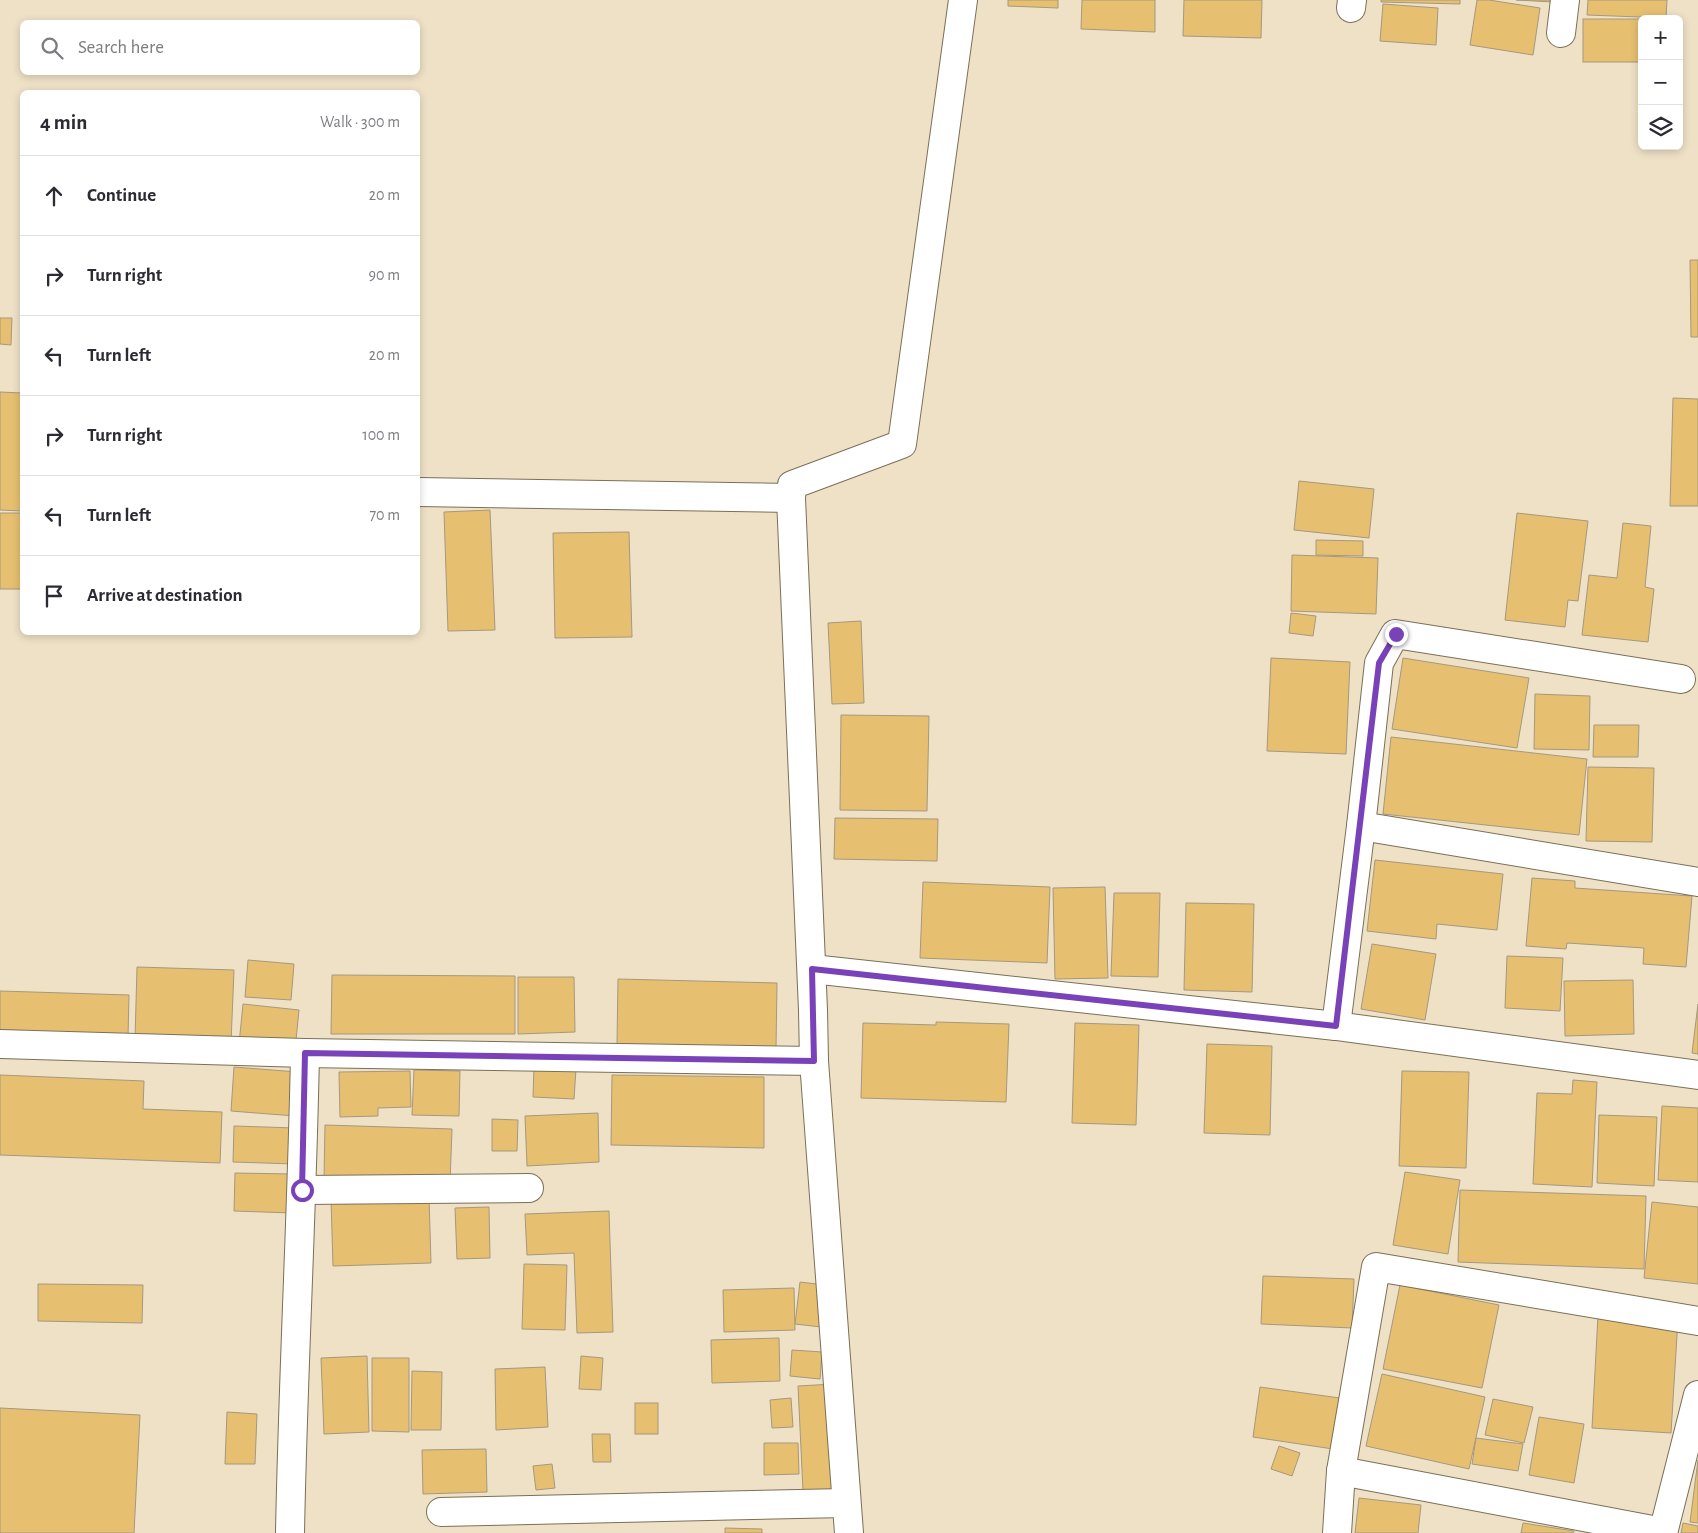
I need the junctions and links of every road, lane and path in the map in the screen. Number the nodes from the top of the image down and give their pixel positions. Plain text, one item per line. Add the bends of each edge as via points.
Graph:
1 (963, 0) edge
2 (1565, 0) edge
3 (1561, 33) dead end
4 (420, 492) edge
5 (791, 498) junction
6 (1681, 678) dead end
7 (1361, 826) junction
8 (1698, 882) edge
9 (812, 969) junction
10 (1336, 1026) junction
11 (0, 1044) edge
12 (305, 1053) junction
13 (814, 1061) junction
14 (1698, 1075) edge
15 (529, 1188) dead end
16 (302, 1190) junction
17 (1698, 1321) edge
18 (1698, 1395) edge
19 (1341, 1471) junction
20 (846, 1503) junction
21 (440, 1512) dead end
22 (1663, 1532) edge
23 (290, 1533) edge
24 (850, 1533) edge
25 (1337, 1533) edge

1 - 5 street via 902,444 792,485
2 - 3 street
4 - 5 street
5 - 9 street
6 - 7 street via 1396,634 1379,663
7 - 8 street
7 - 10 street
9 - 10 street
9 - 13 street
10 - 14 street
11 - 12 street
12 - 13 street
12 - 16 street
13 - 20 street
15 - 16 street
16 - 23 street
17 - 19 street via 1376,1267
18 - 22 street
19 - 22 street
19 - 25 street
20 - 21 street
20 - 24 street

